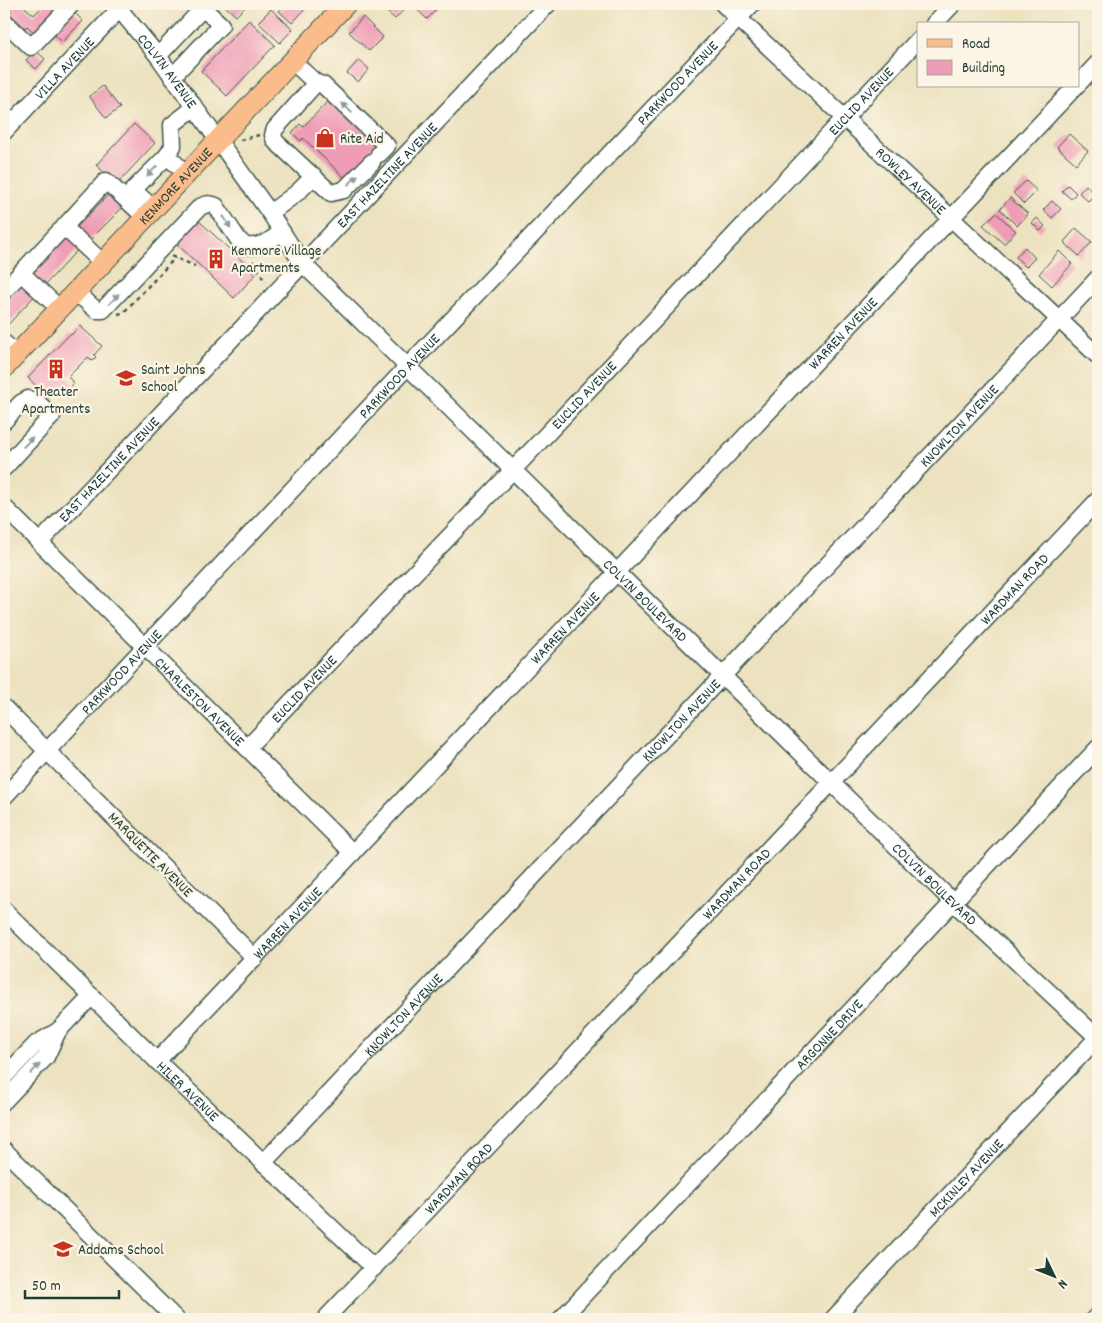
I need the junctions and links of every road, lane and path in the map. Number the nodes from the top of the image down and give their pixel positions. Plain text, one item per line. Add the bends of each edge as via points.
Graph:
1 (72, 4) edge
2 (346, 4) edge
3 (548, 4) edge
4 (723, 4) edge
5 (752, 4) edge
6 (953, 4) edge
7 (120, 5) edge
8 (201, 6) edge
9 (738, 18) junction
10 (4, 21) edge
11 (936, 22) edge
12 (917, 41) edge
13 (158, 56) junction
14 (292, 61) junction
15 (1098, 63) edge
16 (172, 77) junction
17 (1080, 82) edge
18 (316, 83) junction
19 (1074, 88) edge
20 (194, 108) junction
21 (845, 118) junction
22 (4, 132) edge
23 (263, 134) dead end
24 (218, 140) junction
25 (241, 145) dead end
26 (167, 156) junction
27 (187, 174) junction
28 (314, 176) junction
29 (270, 213) junction
30 (150, 214) junction
31 (952, 218) junction
32 (60, 231) dead end
33 (282, 232) junction
34 (165, 254) dead end
35 (175, 258) junction
36 (253, 261) dead end
37 (103, 263) junction
38 (302, 263) junction
39 (195, 266) dead end
40 (21, 273) junction
41 (1098, 278) edge
42 (267, 285) dead end
43 (4, 291) edge
44 (76, 292) junction
45 (60, 309) junction
46 (123, 313) dead end
47 (1059, 320) junction
48 (8, 355) edge
49 (1098, 356) edge
50 (408, 366) junction
51 (4, 421) edge
52 (4, 468) edge
53 (513, 470) junction
54 (1098, 500) edge
55 (4, 507) edge
56 (40, 542) junction
57 (617, 572) junction
58 (144, 646) junction
59 (723, 675) junction
60 (4, 708) edge
61 (247, 748) junction
62 (1098, 748) edge
63 (46, 750) junction
64 (832, 782) junction
65 (4, 797) edge
66 (353, 853) junction
67 (953, 902) junction
68 (4, 910) edge
69 (255, 958) junction
70 (92, 996) junction
71 (58, 1031) junction
72 (1098, 1038) edge
73 (158, 1061) junction
74 (4, 1077) edge
75 (4, 1101) edge
76 (4, 1150) edge
77 (263, 1162) junction
78 (374, 1268) junction
79 (1098, 1315) edge
80 (328, 1318) edge
81 (176, 1319) edge
82 (561, 1319) edge
83 (833, 1319) edge
84 (1094, 1319) edge

1 - 10 street via 31,47
2 - 14 main road, KENMORE AVENUE
3 - 38 street, EAST HAZELTINE AVENUE
4 - 9 street, ROWLEY AVENUE
5 - 9 street, PARKWOOD AVENUE
6 - 11 street
7 - 13 street, COLVIN AVENUE
7 - 22 street, VILLA AVENUE
8 - 13 street
8 - 16 street via 220,26
9 - 21 street, ROWLEY AVENUE
9 - 50 street, PARKWOOD AVENUE
12 - 21 street, EUCLID AVENUE
13 - 16 street, COLVIN AVENUE
14 - 18 street
14 - 24 main road, KENMORE AVENUE
15 - 17 street, WARREN AVENUE
16 - 20 street, COLVIN AVENUE
18 - 28 street via 274,129 273,135 275,141
28 -> 18 street via 332,193 344,190 387,146
19 - 31 street, WARREN AVENUE
20 - 24 street, COLVIN AVENUE
20 - 26 street via 172,125 173,146
21 - 31 street, ROWLEY AVENUE
21 - 53 street, EUCLID AVENUE
23 - 25 path via 240,140
24 - 27 main road, KENMORE AVENUE
24 - 29 street, COLVIN BOULEVARD
26 - 27 street
26 -> 30 street via 133,190
27 - 30 main road, KENMORE AVENUE
28 - 29 street
29 - 33 street, COLVIN BOULEVARD
30 - 37 main road, KENMORE AVENUE
30 - 37 street via 106,182 100,188 64,227
31 - 47 street, ROWLEY AVENUE
31 - 57 street, WARREN AVENUE
32 - 40 street
33 - 38 street, COLVIN BOULEVARD
44 -> 33 street via 96,310 103,310 205,205 216,206 245,246 256,247
34 - 35 path
35 - 39 path
35 - 46 path
36 - 42 path
37 - 44 main road, KENMORE AVENUE
38 - 50 street, COLVIN BOULEVARD
38 - 56 street, EAST HAZELTINE AVENUE
40 - 43 street
40 - 45 street
41 - 47 street, KNOWLTON AVENUE
44 - 45 main road, KENMORE AVENUE
45 - 48 main road, KENMORE AVENUE
47 - 49 street, ROWLEY AVENUE
47 - 59 street, KNOWLTON AVENUE
50 - 53 street, COLVIN BOULEVARD
50 - 58 street, PARKWOOD AVENUE
52 -> 51 street via 52,416 36,401 28,399
53 - 57 street, COLVIN BOULEVARD
53 - 61 street, EUCLID AVENUE
54 - 64 street, WARDMAN ROAD
55 - 56 street, CHARLESTON AVENUE
56 - 58 street, CHARLESTON AVENUE
57 - 59 street, COLVIN BOULEVARD
57 - 66 street, WARREN AVENUE
58 - 61 street, CHARLESTON AVENUE
58 - 63 street, PARKWOOD AVENUE
59 - 64 street, COLVIN BOULEVARD
59 - 77 street, KNOWLTON AVENUE
60 - 63 street, MARQUETTE AVENUE
61 - 66 street, CHARLESTON AVENUE
62 - 67 street, ARGONNE DRIVE
63 - 65 street, PARKWOOD AVENUE
63 - 69 street, MARQUETTE AVENUE
64 - 67 street, COLVIN BOULEVARD
64 - 78 street, WARDMAN ROAD
66 - 69 street, WARREN AVENUE
67 - 72 street, COLVIN BOULEVARD
67 - 82 street, ARGONNE DRIVE
68 - 70 street, HILER AVENUE
69 - 73 street, WARREN AVENUE
70 - 71 street
70 - 73 street, HILER AVENUE
71 - 74 street via 36,1044
75 -> 71 street via 46,1057
72 - 83 street, MCKINLEY AVENUE
73 - 77 street, HILER AVENUE
76 - 81 street
77 - 78 street, HILER AVENUE
78 - 80 street, WARDMAN ROAD
79 - 84 street

